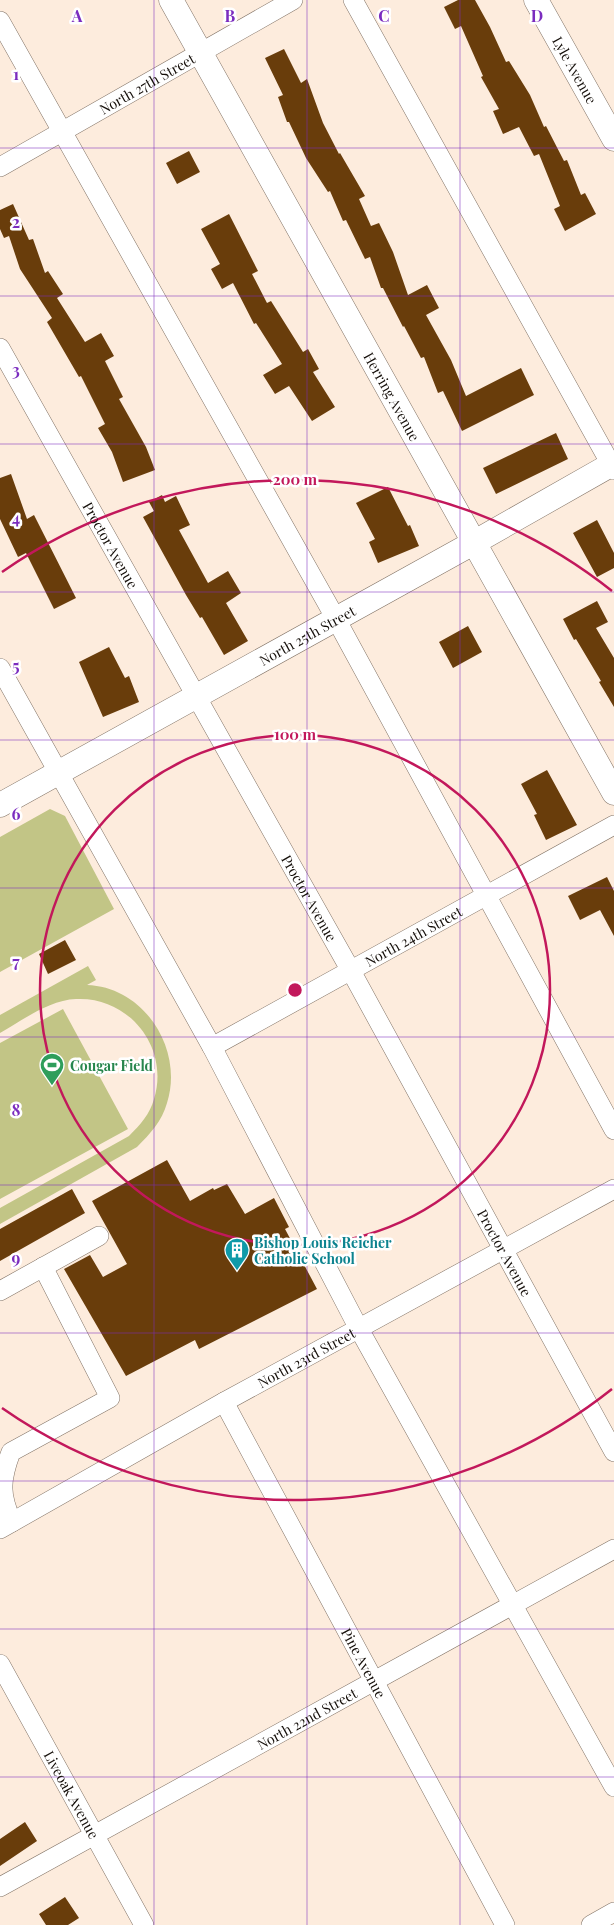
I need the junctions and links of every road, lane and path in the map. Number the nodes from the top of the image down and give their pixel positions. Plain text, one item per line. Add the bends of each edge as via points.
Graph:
1 (171, 0) edge
2 (293, 0) edge
3 (353, 0) edge
4 (536, 0) edge
5 (0, 22) edge
6 (201, 53) junction
7 (63, 131) junction
8 (614, 139) edge
9 (0, 167) edge
10 (0, 348) edge
11 (613, 466) edge
12 (475, 542) junction
13 (336, 619) junction
14 (0, 668) edge
15 (197, 696) junction
16 (59, 772) junction
17 (614, 792) edge
18 (0, 805) edge
19 (614, 825) edge
20 (488, 895) junction
21 (351, 971) junction
22 (212, 1047) junction
23 (614, 1130) edge
24 (614, 1189) edge
25 (99, 1236) dead end
26 (504, 1250) junction
27 (44, 1267) junction
28 (0, 1291) edge
29 (359, 1329) junction
30 (224, 1402) junction
31 (614, 1452) edge
32 (6, 1526) edge
33 (614, 1549) edge
34 (513, 1605) junction
35 (0, 1664) edge
36 (373, 1683) junction
37 (614, 1787) edge
38 (95, 1835) junction
39 (0, 1887) edge
40 (614, 1912) edge
41 (144, 1925) edge
42 (505, 1925) edge
43 (591, 1925) edge

1 - 6 main road, Herring Avenue
2 - 6 street, North 27th Street
3 - 11 street
4 - 8 main road, Lyle Avenue
5 - 7 street
6 - 7 street, North 27th Street
6 - 12 main road, Herring Avenue
7 - 9 street, North 27th Street
7 - 13 street
10 - 15 street, Proctor Avenue
11 - 12 main road, North 25th Street
12 - 13 main road, North 25th Street
12 - 17 main road, Herring Avenue
13 - 15 main road, North 25th Street
13 - 20 street
14 - 16 street
15 - 16 main road, North 25th Street
15 - 21 street, Proctor Avenue
16 - 18 main road, North 25th Street
16 - 22 street
19 - 20 street, North 24th Street
20 - 21 street, North 24th Street
20 - 23 street
21 - 22 street, North 24th Street
21 - 26 street, Proctor Avenue
22 - 29 street
24 - 26 street, North 23rd Street
25 - 27 street
26 - 29 street, North 23rd Street
26 - 31 street, Proctor Avenue
27 - 28 street
27 - 32 street via 110,1398 11,1452 0,1487
29 - 30 street, North 23rd Street
29 - 34 street
30 - 32 street, North 23rd Street
30 - 36 street, Pine Avenue
33 - 34 street, North 22nd Street
34 - 36 street, North 22nd Street
34 - 37 street
35 - 38 street, Liveoak Avenue
36 - 38 street, North 22nd Street
36 - 42 street, Pine Avenue
38 - 39 street, North 22nd Street
38 - 41 street, Liveoak Avenue
40 - 43 street

